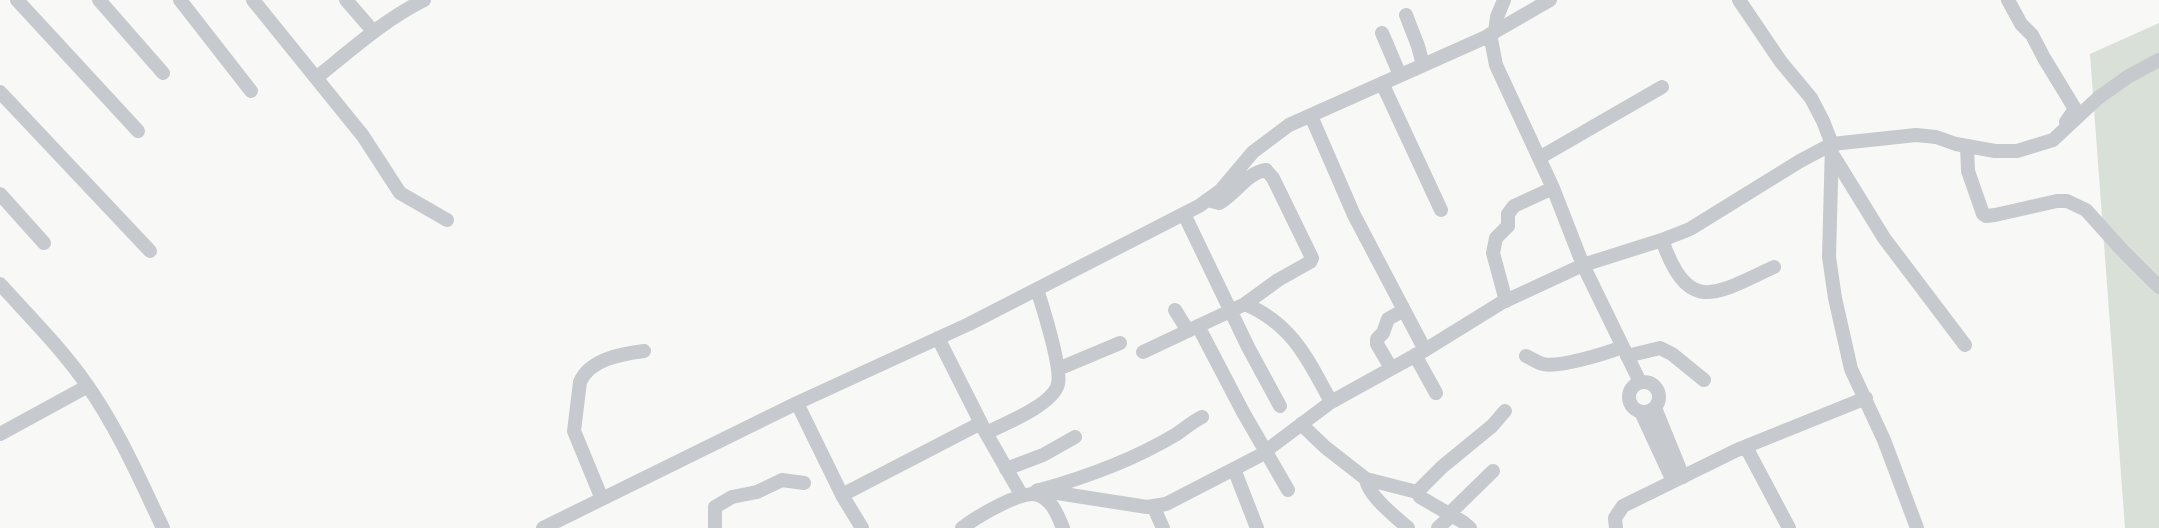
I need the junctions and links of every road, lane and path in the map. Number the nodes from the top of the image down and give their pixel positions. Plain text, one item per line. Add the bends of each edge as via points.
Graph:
1 (17, 0) edge
2 (99, 0) edge
3 (180, 0) edge
4 (253, 0) edge
5 (346, 0) edge
6 (424, 0) edge
7 (1504, 0) edge
8 (1550, 0) edge
9 (1739, 0) edge
10 (2008, 0) edge
11 (1406, 15) dead end
12 (373, 31) junction
13 (1382, 33) dead end
14 (1493, 33) junction
15 (1471, 43) junction
16 (2159, 60) edge
17 (1423, 65) junction
18 (1496, 65) junction
19 (163, 73) dead end
20 (1400, 75) junction
21 (316, 78) junction
22 (1382, 83) junction
23 (1662, 87) dead end
24 (251, 91) dead end
25 (0, 92) edge
26 (1311, 116) junction
27 (138, 131) dead end
28 (2054, 140) junction
29 (1967, 146) junction
30 (1831, 148) junction
31 (1539, 158) junction
32 (1553, 188) junction
33 (0, 194) edge
34 (1208, 200) junction
35 (1441, 210) dead end
36 (1184, 214) junction
37 (447, 220) dead end
38 (1662, 240) junction
39 (44, 243) dead end
40 (150, 251) dead end
41 (1583, 265) junction
42 (1774, 267) dead end
43 (0, 284) edge
44 (2159, 287) edge
45 (1037, 289) junction
46 (1506, 301) junction
47 (1245, 304) junction
48 (1175, 310) dead end
49 (1404, 310) junction
50 (1230, 311) junction
51 (1193, 329) junction
52 (938, 338) junction
53 (1120, 343) dead end
54 (1965, 345) dead end
55 (644, 351) dead end
56 (1143, 352) dead end
57 (1625, 352) junction
58 (1420, 353) junction
59 (1526, 356) dead end
60 (1391, 368) junction
61 (1058, 369) junction
62 (1704, 380) dead end
63 (1640, 382) junction
64 (88, 386) junction
65 (1436, 393) dead end
66 (1866, 398) junction
67 (1331, 402) junction
68 (797, 403) junction
69 (1280, 406) dead end
70 (1648, 410) junction
71 (1505, 411) dead end
72 (1202, 417) dead end
73 (1301, 424) junction
74 (983, 428) junction
75 (0, 434) edge
76 (1075, 438) dead end
77 (1746, 447) junction
78 (1264, 452) junction
79 (1006, 469) junction
80 (1234, 469) junction
81 (1493, 471) dead end
82 (1366, 479) junction
83 (1678, 479) junction
84 (804, 483) dead end
85 (1288, 490) dead end
86 (1417, 492) junction
87 (1031, 494) junction
88 (842, 495) junction
89 (602, 499) junction
90 (1154, 507) junction
91 (1451, 514) junction
92 (163, 528) edge
93 (543, 528) edge
94 (715, 528) edge
95 (862, 528) edge
96 (962, 528) edge
97 (1062, 528) edge
98 (1163, 528) edge
99 (1257, 528) edge
100 (1408, 528) edge
101 (1438, 528) edge
102 (1470, 528) edge
103 (1616, 528) edge
104 (1789, 528) edge
105 (1917, 528) edge

1 - 27 street
2 - 19 street
3 - 24 street
4 - 21 street
5 - 12 street
6 - 12 street
7 - 14 street
8 - 14 street
9 - 30 street via 1811,98
10 - 28 street via 2075,109
11 - 17 street
12 - 21 street
13 - 20 street
14 - 15 street
14 - 18 street
15 - 17 street
15 - 18 street
16 - 28 street via 2098,98
17 - 20 street
18 - 31 street
20 - 22 street
21 - 37 street via 363,136 400,193
22 - 26 street
22 - 35 street
23 - 31 street
25 - 40 street
26 - 34 street via 1289,125 1253,152
26 - 49 street via 1354,215
28 - 29 street via 2017,150
29 - 30 street via 1916,135
29 - 44 street via 1968,171 1986,216 2057,201 2080,206
30 - 38 street via 1800,161 1690,229
30 - 54 street via 1884,238
30 - 66 street via 1830,272 1851,369
31 - 32 street
32 - 41 street
32 - 46 street via 1510,209 1508,226 1496,238 1493,253
33 - 39 street
34 - 36 street
34 - 47 street via 1219,203 1251,175 1266,170 1312,258
36 - 45 street
36 - 50 street
38 - 41 street
38 - 42 street via 1678,276 1701,294 1722,291
41 - 46 street
41 - 57 street
43 - 64 street
45 - 52 street
45 - 61 street
46 - 58 street
47 - 50 street
47 - 67 street via 1282,326 1295,339
48 - 51 street
49 - 58 street
49 - 60 street via 1388,319 1377,339
50 - 51 street
50 - 69 street
51 - 56 street
51 - 78 street
52 - 68 street
52 - 74 street
53 - 61 street
55 - 89 street via 608,359 591,368 580,382 574,431
57 - 59 street via 1544,364
57 - 62 street via 1660,348
57 - 63 street
58 - 60 street
58 - 65 street
60 - 67 street
61 - 74 street via 1058,386 1035,408
63 - 70 street via 1652,384 1659,396
63 - 70 street via 1628,398 1635,410
64 - 75 street
64 - 92 street
66 - 77 street
66 - 105 street
67 - 73 street
68 - 88 street
68 - 89 street
70 - 83 street
71 - 86 street
72 - 87 street via 1114,466
73 - 78 street
73 - 82 street
74 - 79 street
74 - 88 street
76 - 79 street
77 - 83 street
77 - 104 street
78 - 80 street
78 - 85 street
79 - 87 street
80 - 90 street
80 - 99 street
81 - 91 street
82 - 86 street
82 - 100 street via 1367,487
83 - 103 street via 1623,506 1615,518
84 - 94 street via 782,480 757,492 732,497 715,507
86 - 91 street
87 - 90 street
87 - 96 street via 991,509
87 - 97 street via 1055,508
88 - 95 street
89 - 93 street
90 - 98 street
91 - 101 street
91 - 102 street

